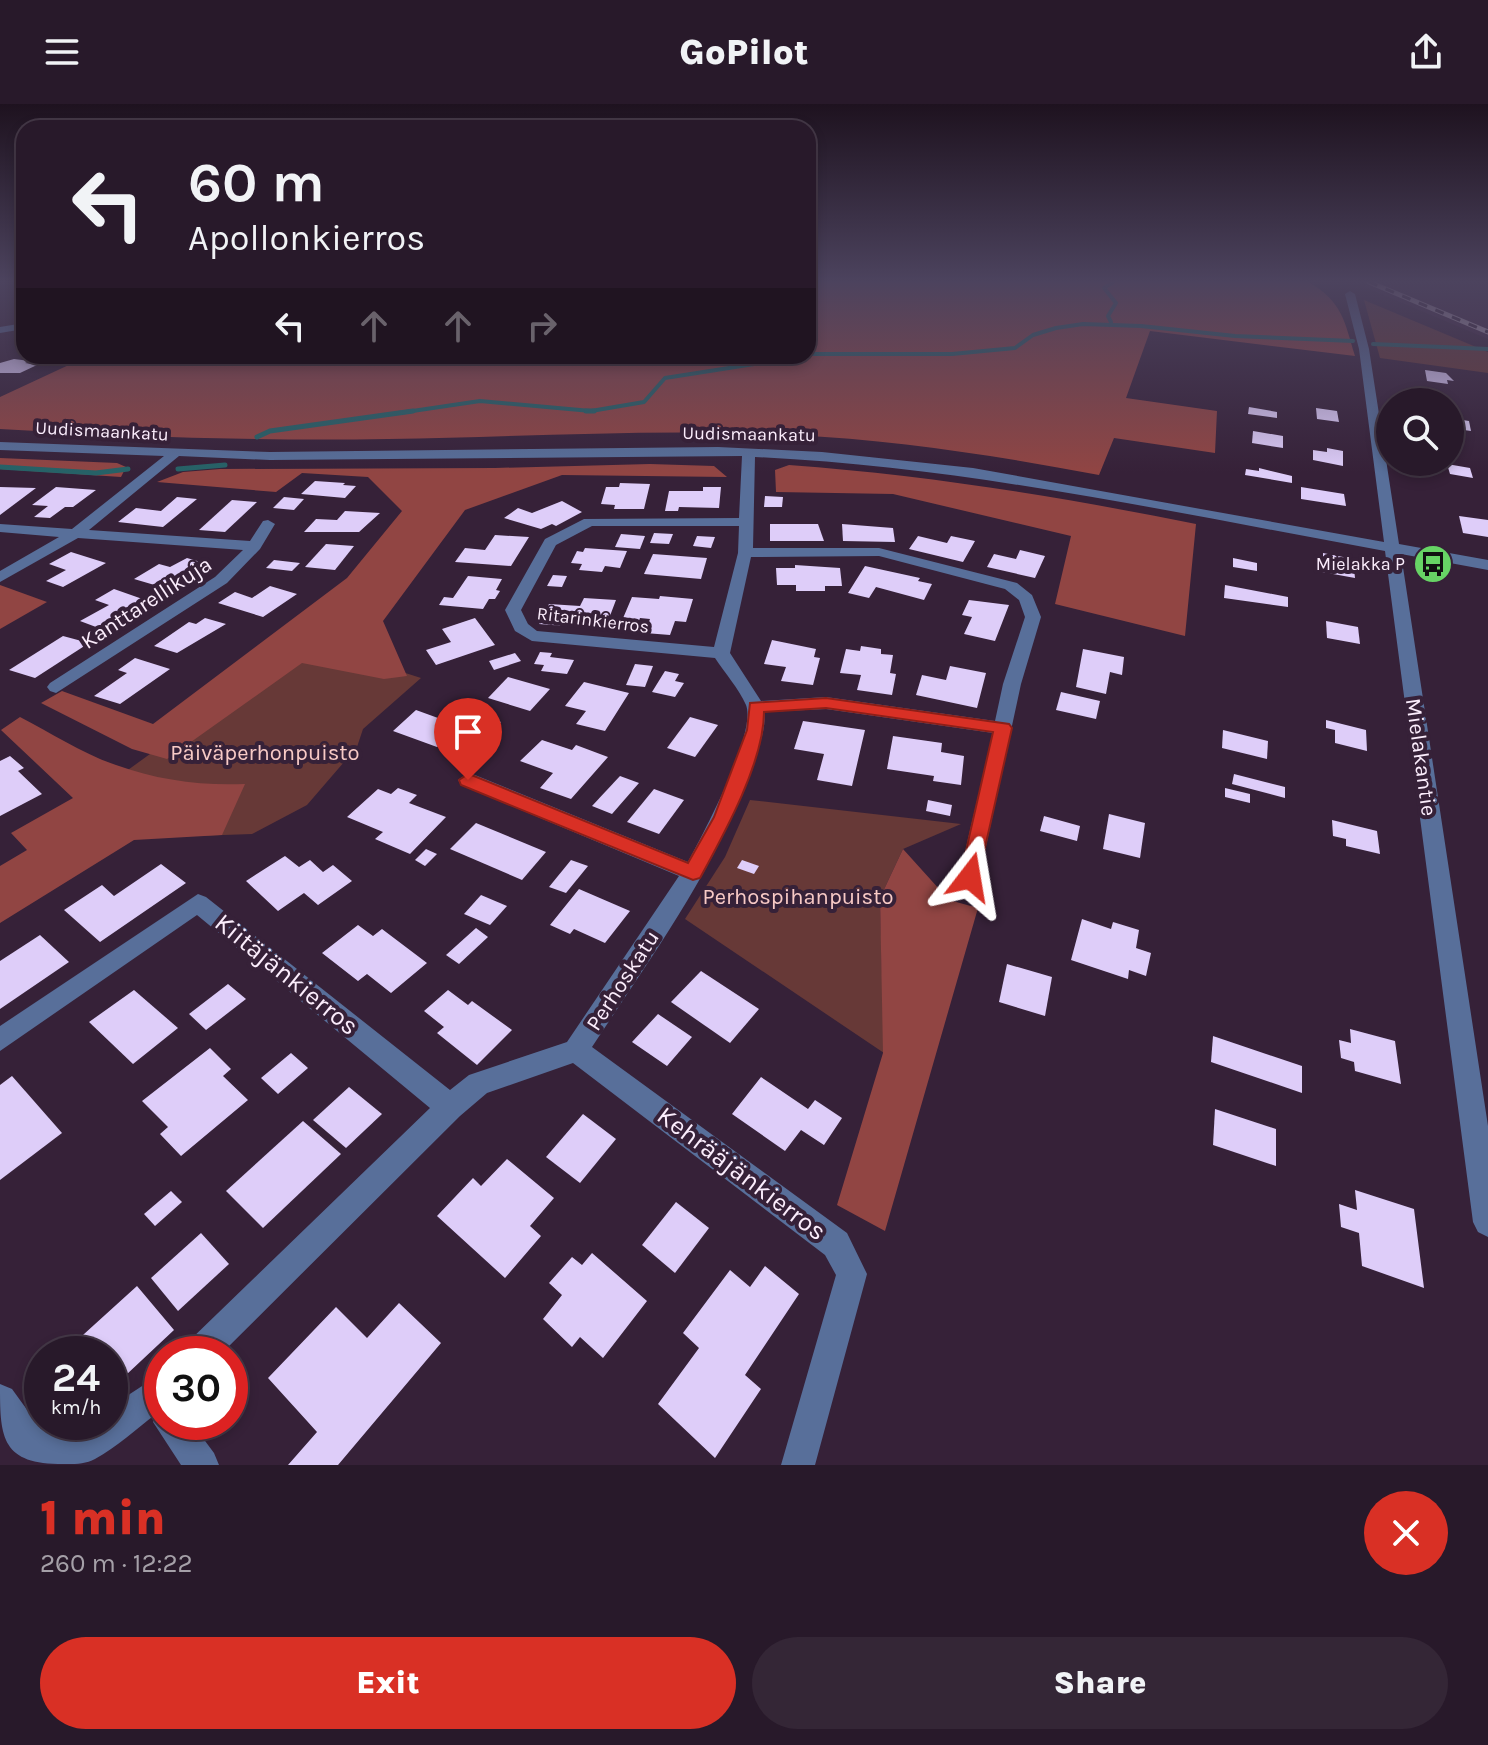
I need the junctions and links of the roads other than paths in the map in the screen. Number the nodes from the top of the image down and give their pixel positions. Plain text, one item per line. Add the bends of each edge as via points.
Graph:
1 (1363, 346) edge
2 (0, 446) edge
3 (749, 452) junction
4 (174, 454) junction
5 (746, 522) junction
6 (268, 524) dead end
7 (0, 528) edge
8 (76, 533) junction
9 (255, 546) junction
10 (1393, 548) junction
11 (745, 553) junction
12 (1488, 565) edge
13 (0, 577) edge
14 (721, 653) junction
15 (56, 687) dead end
16 (756, 707) junction
17 (1003, 728) junction
18 (468, 780) dead end
19 (693, 873) junction
20 (970, 877) dead end
21 (0, 1040) edge
22 (576, 1050) junction
23 (450, 1107) junction
24 (1488, 1222) edge
25 (216, 1336) edge
26 (0, 1401) edge
27 (144, 1415) edge
28 (185, 1440) edge
29 (202, 1465) edge
30 (798, 1465) edge

1 - 10 street, Mielakantie
2 - 4 street, Uudismaankatu
3 - 4 street, Uudismaankatu
3 - 5 street
3 - 10 street, Uudismaankatu via 973,472
4 - 8 street
5 - 11 street
5 - 14 street, Ritarinkierros via 589,522 550,542 513,610 532,636
6 - 9 street, Kanttarellikuja
7 - 8 street, Kanttarellikuja
8 - 9 street, Kanttarellikuja
8 - 13 street
9 - 15 street, Kanttarellikuja via 221,580
10 - 12 street, Uudismaankatu
10 - 24 street, Mielakantie
11 - 14 street
11 - 17 street via 879,552 1011,586 1026,598 1033,617
14 - 16 street
16 - 17 street via 826,703
16 - 19 street, Perhoskatu via 756,730 723,817
17 - 20 street
18 - 19 street
19 - 22 street, Perhoskatu
21 - 23 street, Kiitäjänkierros via 198,903
22 - 23 street, Perhoskatu via 478,1084
22 - 30 street, Kehrääjänkierros via 836,1244 852,1274
23 - 25 street, Perhoskatu
26 - 27 street via 32,1446 83,1447
28 - 29 street

